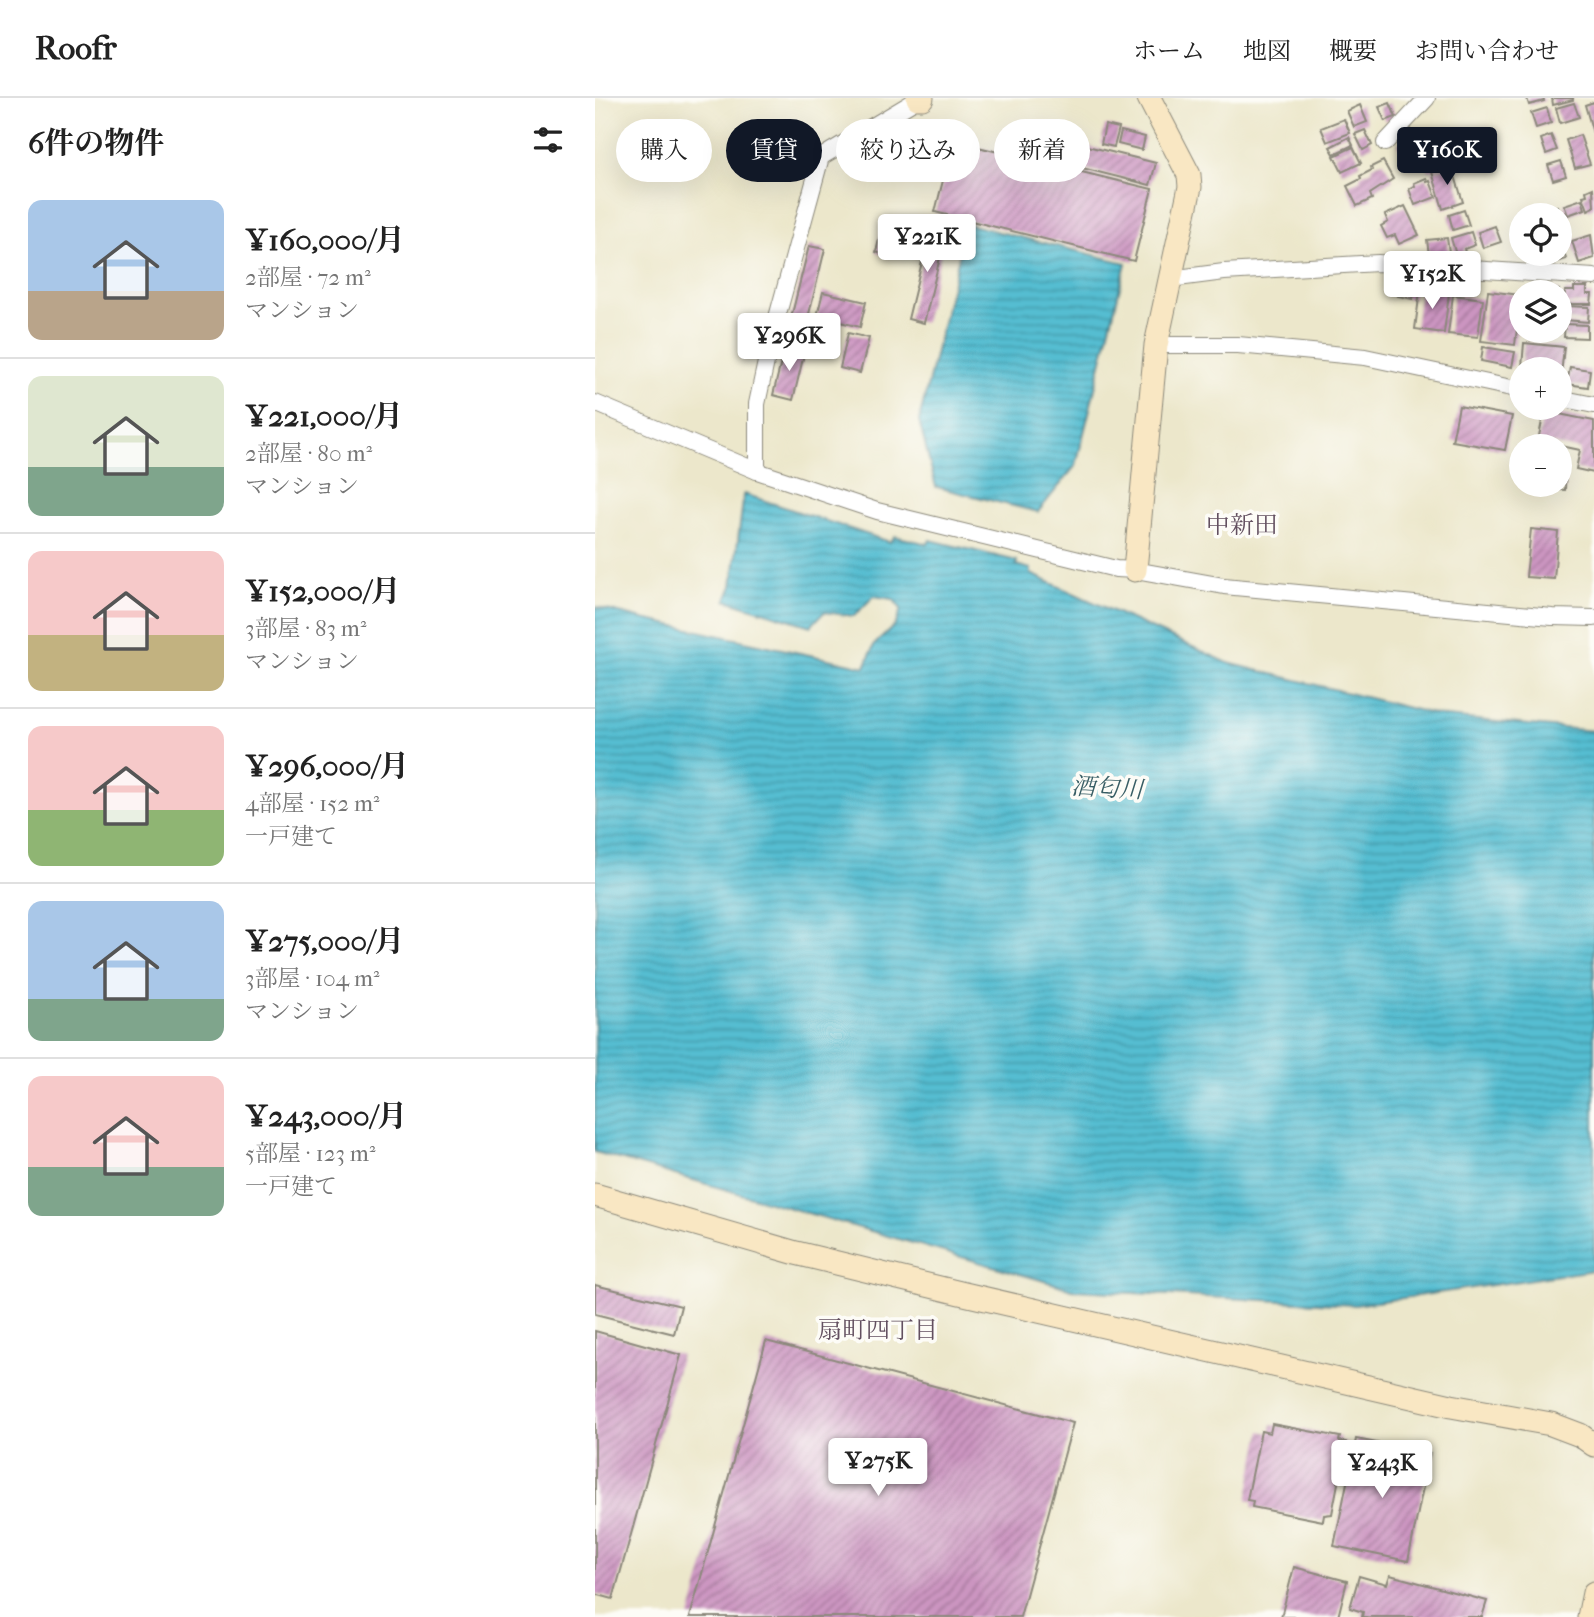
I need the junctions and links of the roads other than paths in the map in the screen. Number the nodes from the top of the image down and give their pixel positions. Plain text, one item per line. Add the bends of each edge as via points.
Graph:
1 (919, 98) edge
2 (1149, 98) edge
3 (1427, 98) edge
4 (1385, 143) dead end
5 (1594, 277) edge
6 (1170, 279) junction
7 (1156, 345) junction
8 (1509, 388) edge
9 (1572, 401) edge
10 (595, 403) edge
11 (1594, 405) edge
12 (757, 471) junction
13 (1135, 570) junction
14 (1594, 618) edge
15 (595, 1195) edge
16 (1594, 1445) edge
17 (1594, 1593) edge
18 (1589, 1617) edge

1 - 12 street via 821,157 759,392
2 - 6 street via 1190,180
3 - 4 street
5 - 6 street via 1378,263
6 - 7 street
7 - 8 street via 1238,345 1352,355
7 - 13 street
9 - 11 street
10 - 12 street
12 - 13 street via 877,511
13 - 14 street via 1224,586
15 - 16 street via 796,1253 960,1293 1451,1406 1551,1424 1580,1434
17 - 18 street

